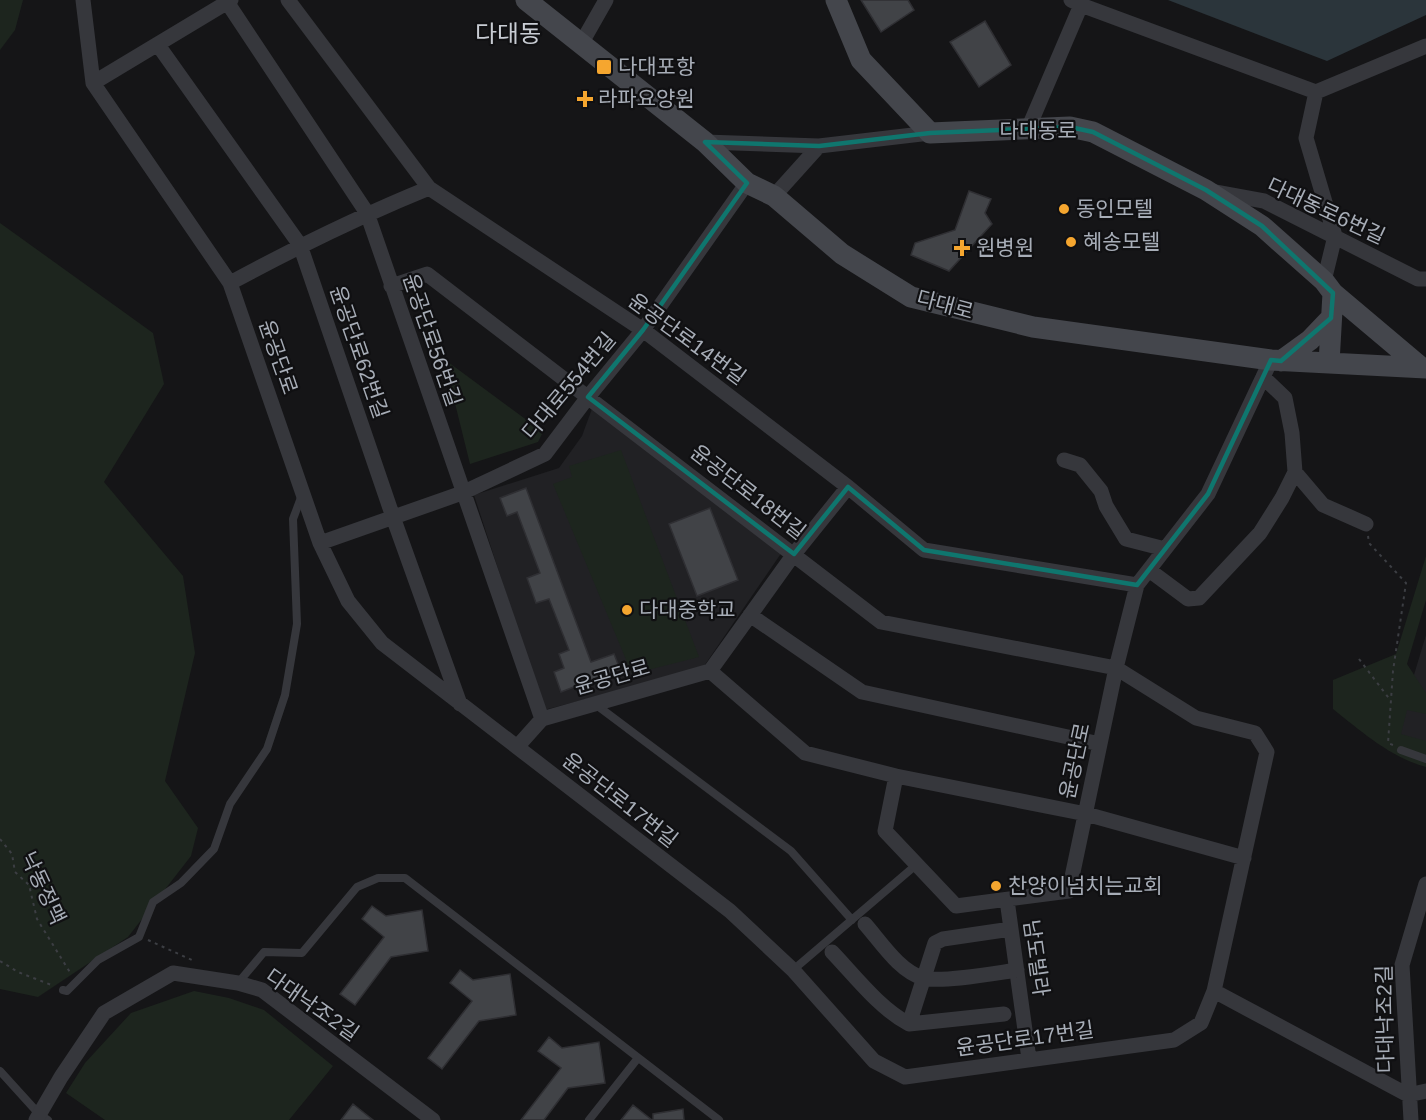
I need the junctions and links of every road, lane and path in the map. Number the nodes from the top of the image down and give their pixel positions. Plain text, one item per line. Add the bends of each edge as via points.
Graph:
1 (83, 0) edge
2 (288, 0) edge
3 (526, 0) edge
4 (606, 0) edge
5 (836, 0) edge
6 (229, 1) edge
7 (1076, 3) edge
8 (581, 44) junction
9 (158, 45) junction
10 (1426, 46) edge
11 (93, 83) junction
12 (1316, 92) junction
13 (1028, 129) junction
14 (930, 133) junction
15 (705, 142) junction
16 (819, 146) junction
17 (747, 183) junction
18 (429, 189) junction
19 (1206, 190) junction
20 (774, 196) junction
21 (367, 213) junction
22 (1335, 236) junction
23 (300, 245) junction
24 (1426, 279) edge
25 (230, 283) junction
26 (391, 286) junction
27 (1328, 287) junction
28 (1331, 318) junction
29 (643, 330) junction
30 (1329, 363) junction
31 (1272, 366) junction
32 (1424, 368) edge
33 (588, 397) junction
34 (1064, 460) dead end
35 (1295, 472) junction
36 (848, 487) junction
37 (303, 493) junction
38 (462, 493) junction
39 (393, 517) junction
40 (1366, 525) joint
41 (320, 543) junction
42 (1165, 549) junction
43 (794, 554) junction
44 (1149, 570) junction
45 (1137, 585) junction
46 (750, 615) junction
47 (1359, 659) dead end
48 (1116, 668) junction
49 (710, 671) junction
50 (1391, 701) junction
51 (460, 704) junction
52 (595, 704) junction
53 (542, 719) junction
54 (1100, 744) junction
55 (517, 747) junction
56 (1401, 750) joint
57 (1426, 759) edge
58 (896, 776) junction
59 (1086, 814) junction
60 (0, 839) edge
61 (1244, 858) junction
62 (916, 865) junction
63 (1426, 884) edge
64 (1007, 900) junction
65 (859, 922) junction
66 (1011, 929) junction
67 (139, 937) junction
68 (832, 952) dead end
69 (0, 961) edge
70 (195, 962) dead end
71 (793, 970) junction
72 (1017, 970) junction
73 (923, 978) junction
74 (76, 983) junction
75 (238, 983) junction
76 (63, 990) joint
77 (1214, 991) junction
78 (1004, 1014) dead end
79 (909, 1024) junction
80 (638, 1058) junction
81 (1029, 1059) junction
82 (0, 1071) edge
83 (1426, 1091) edge
84 (1408, 1095) junction
85 (41, 1118) edge
86 (433, 1120) edge
87 (589, 1120) edge
88 (718, 1120) edge
89 (1411, 1120) edge

1 - 11 street, 윤공단로
2 - 18 street, 윤공단로14번길
3 - 8 main road, 다대로
4 - 8 street
5 - 14 main road via 861,60
6 - 9 street
6 - 21 street, 윤공단로56번길
7 - 12 street
7 - 13 street
8 - 15 main road, 다대로
9 - 11 street
9 - 23 street, 윤공단로62번길
10 - 12 street
11 - 25 street, 윤공단로
12 - 22 street via 1306,138
13 - 14 main road, 다대동로
13 - 19 main road, 다대동로 via 1093,132
14 - 16 street
15 - 16 street
15 - 17 main road, 다대로
16 - 20 street
17 - 20 main road, 다대로
17 - 29 street, 다대로554번길
18 - 21 street
18 - 29 street, 윤공단로14번길
19 - 22 street, 다대동로6번길 via 1264,201
19 - 27 main road, 다대동로 via 1262,226
20 - 31 main road, 다대로 via 842,254 911,297 1033,327
21 - 23 street
21 - 26 street, 윤공단로56번길
22 - 24 street, 다대동로6번길 via 1418,279
22 - 27 street
23 - 25 street
23 - 39 street, 윤공단로62번길
25 - 37 street, 윤공단로
26 - 33 street, 윤공단로18번길 via 427,274
26 - 38 street, 윤공단로56번길
27 - 28 main road
27 - 32 main road, 다대동로
28 - 30 main road
28 - 31 main road via 1310,340
29 - 33 street, 다대로554번길
29 - 36 street, 윤공단로14번길
30 - 31 main road, 다대로
30 - 32 main road, 다대로
31 - 35 street via 1285,398
31 - 42 street, 윤공단로 via 1208,494
33 - 38 street, 다대로554번길 via 545,454
33 - 43 street, 윤공단로18번길
34 - 42 street via 1080,465 1101,491 1126,539
35 - 40 street via 1323,505
35 - 44 street via 1260,533 1199,598 1188,599
36 - 43 street
36 - 45 street, 윤공단로14번길 via 924,550
37 - 41 street, 윤공단로
37 - 67 lane via 293,519 297,624 285,695 267,749 230,804 214,849 180,883 153,902
38 - 39 street, 다대로554번길
38 - 53 street, 윤공단로56번길
39 - 41 street, 다대로554번길
39 - 51 street, 윤공단로62번길
40 - 50 path via 1369,543 1406,583
41 - 51 street, 윤공단로 via 348,601 382,643
42 - 44 street, 윤공단로
43 - 46 street
43 - 48 street, 윤공단로18번길 via 881,622
44 - 45 street, 윤공단로
45 - 48 street, 윤공단로
46 - 49 street
46 - 54 street via 862,692
47 - 50 path
48 - 54 street, 윤공단로
48 - 61 street, 윤공단로17번길 via 1196,718 1255,733 1267,752
49 - 52 street, 윤공단로
49 - 58 street, 윤공단로 via 806,753
50 - 56 path via 1388,743
51 - 55 street, 윤공단로
52 - 53 street, 윤공단로
52 - 65 lane via 791,851
53 - 55 street
54 - 59 street, 윤공단로
55 - 71 street, 윤공단로17번길 via 730,911
56 - 57 lane
58 - 59 street, 윤공단로
58 - 62 street via 885,831
59 - 61 street
59 - 64 street via 1069,891
60 - 74 path, 낙동정맥 via 12,854 15,872 29,885 37,919
61 - 77 street, 윤공단로17번길
62 - 64 street via 956,906
62 - 65 lane
63 - 84 street, 다대낙조2길 via 1402,965
64 - 66 street, 남도빌라
65 - 71 lane
65 - 73 street via 896,960
66 - 72 street, 남도빌라
66 - 73 street via 935,943
67 - 70 path
67 - 74 lane via 98,960
68 - 79 street via 878,1000
69 - 76 path
71 - 81 street, 윤공단로17번길 via 874,1061 905,1077
72 - 73 street
72 - 81 street, 남도빌라
73 - 79 street
74 - 76 lane
75 - 80 lane via 264,952 302,953 357,887 378,878 405,878
75 - 85 street, 다대낙조2길 via 173,973 104,1012 61,1077
75 - 86 street, 다대낙조2길 via 262,990
77 - 81 street, 윤공단로17번길 via 1201,1023 1174,1041
77 - 84 street
78 - 79 street
80 - 87 lane
80 - 88 lane
82 - 85 lane
83 - 84 street
84 - 89 street, 다대낙조2길

